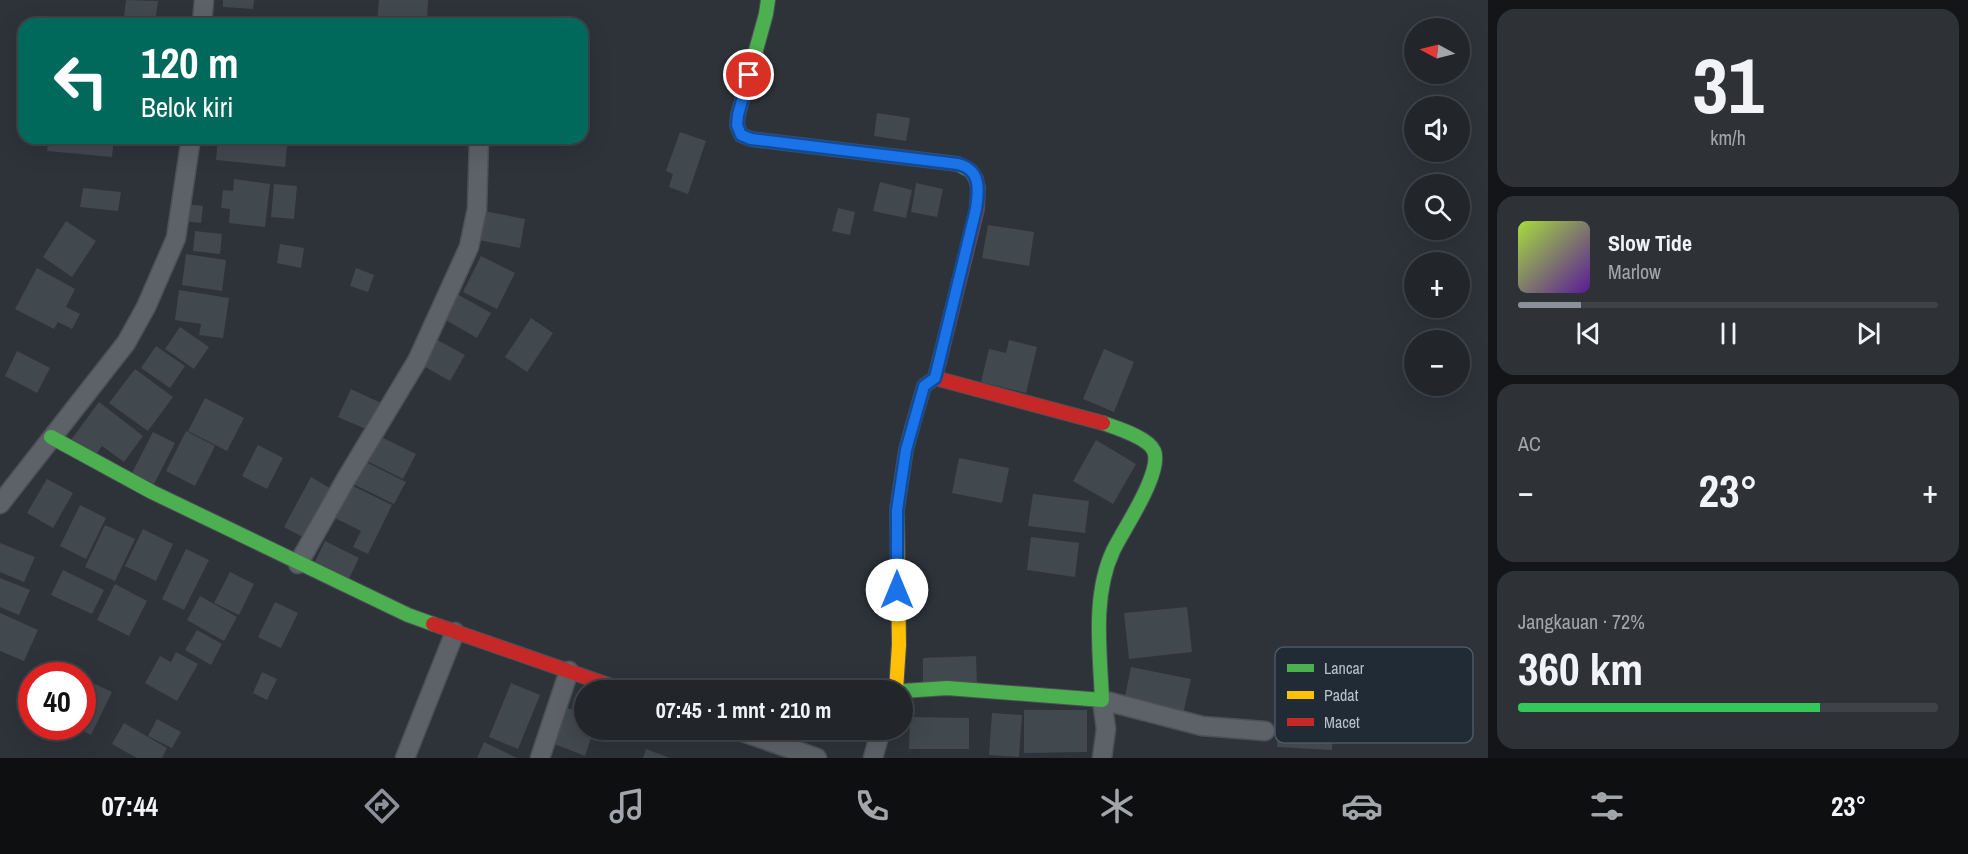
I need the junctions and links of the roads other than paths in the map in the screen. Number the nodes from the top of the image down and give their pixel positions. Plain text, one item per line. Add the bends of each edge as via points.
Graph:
1 (204, 0) edge
2 (768, 0) edge
3 (202, 18) edge
4 (189, 144) edge
5 (479, 144) edge
6 (935, 378) junction
7 (51, 437) junction
8 (0, 504) edge
9 (298, 564) junction
10 (455, 632) junction
11 (569, 671) junction
12 (595, 680) edge
13 (897, 680) edge
14 (913, 690) edge
15 (1102, 700) junction
16 (1265, 731) dead end
17 (765, 740) edge
18 (878, 740) edge
19 (405, 758) edge
20 (540, 758) edge
21 (817, 758) edge
22 (873, 758) edge
23 (1102, 758) edge

1 - 3 street
2 - 6 street via 738,115 741,135 958,164 966,166 978,181 976,209
4 - 7 street via 176,238 146,307 126,343
5 - 9 street via 477,209 469,247 417,360
6 - 13 street via 924,386 906,450 897,510
6 - 15 street via 1105,424 1155,450 1149,482 1111,555 1102,593
7 - 8 street
7 - 9 street
9 - 10 street via 408,615
10 - 11 street
10 - 19 street
11 - 12 street
11 - 20 street
14 - 15 street via 946,688
15 - 16 street via 1202,726
15 - 23 street via 1106,729
17 - 21 street
18 - 22 street

